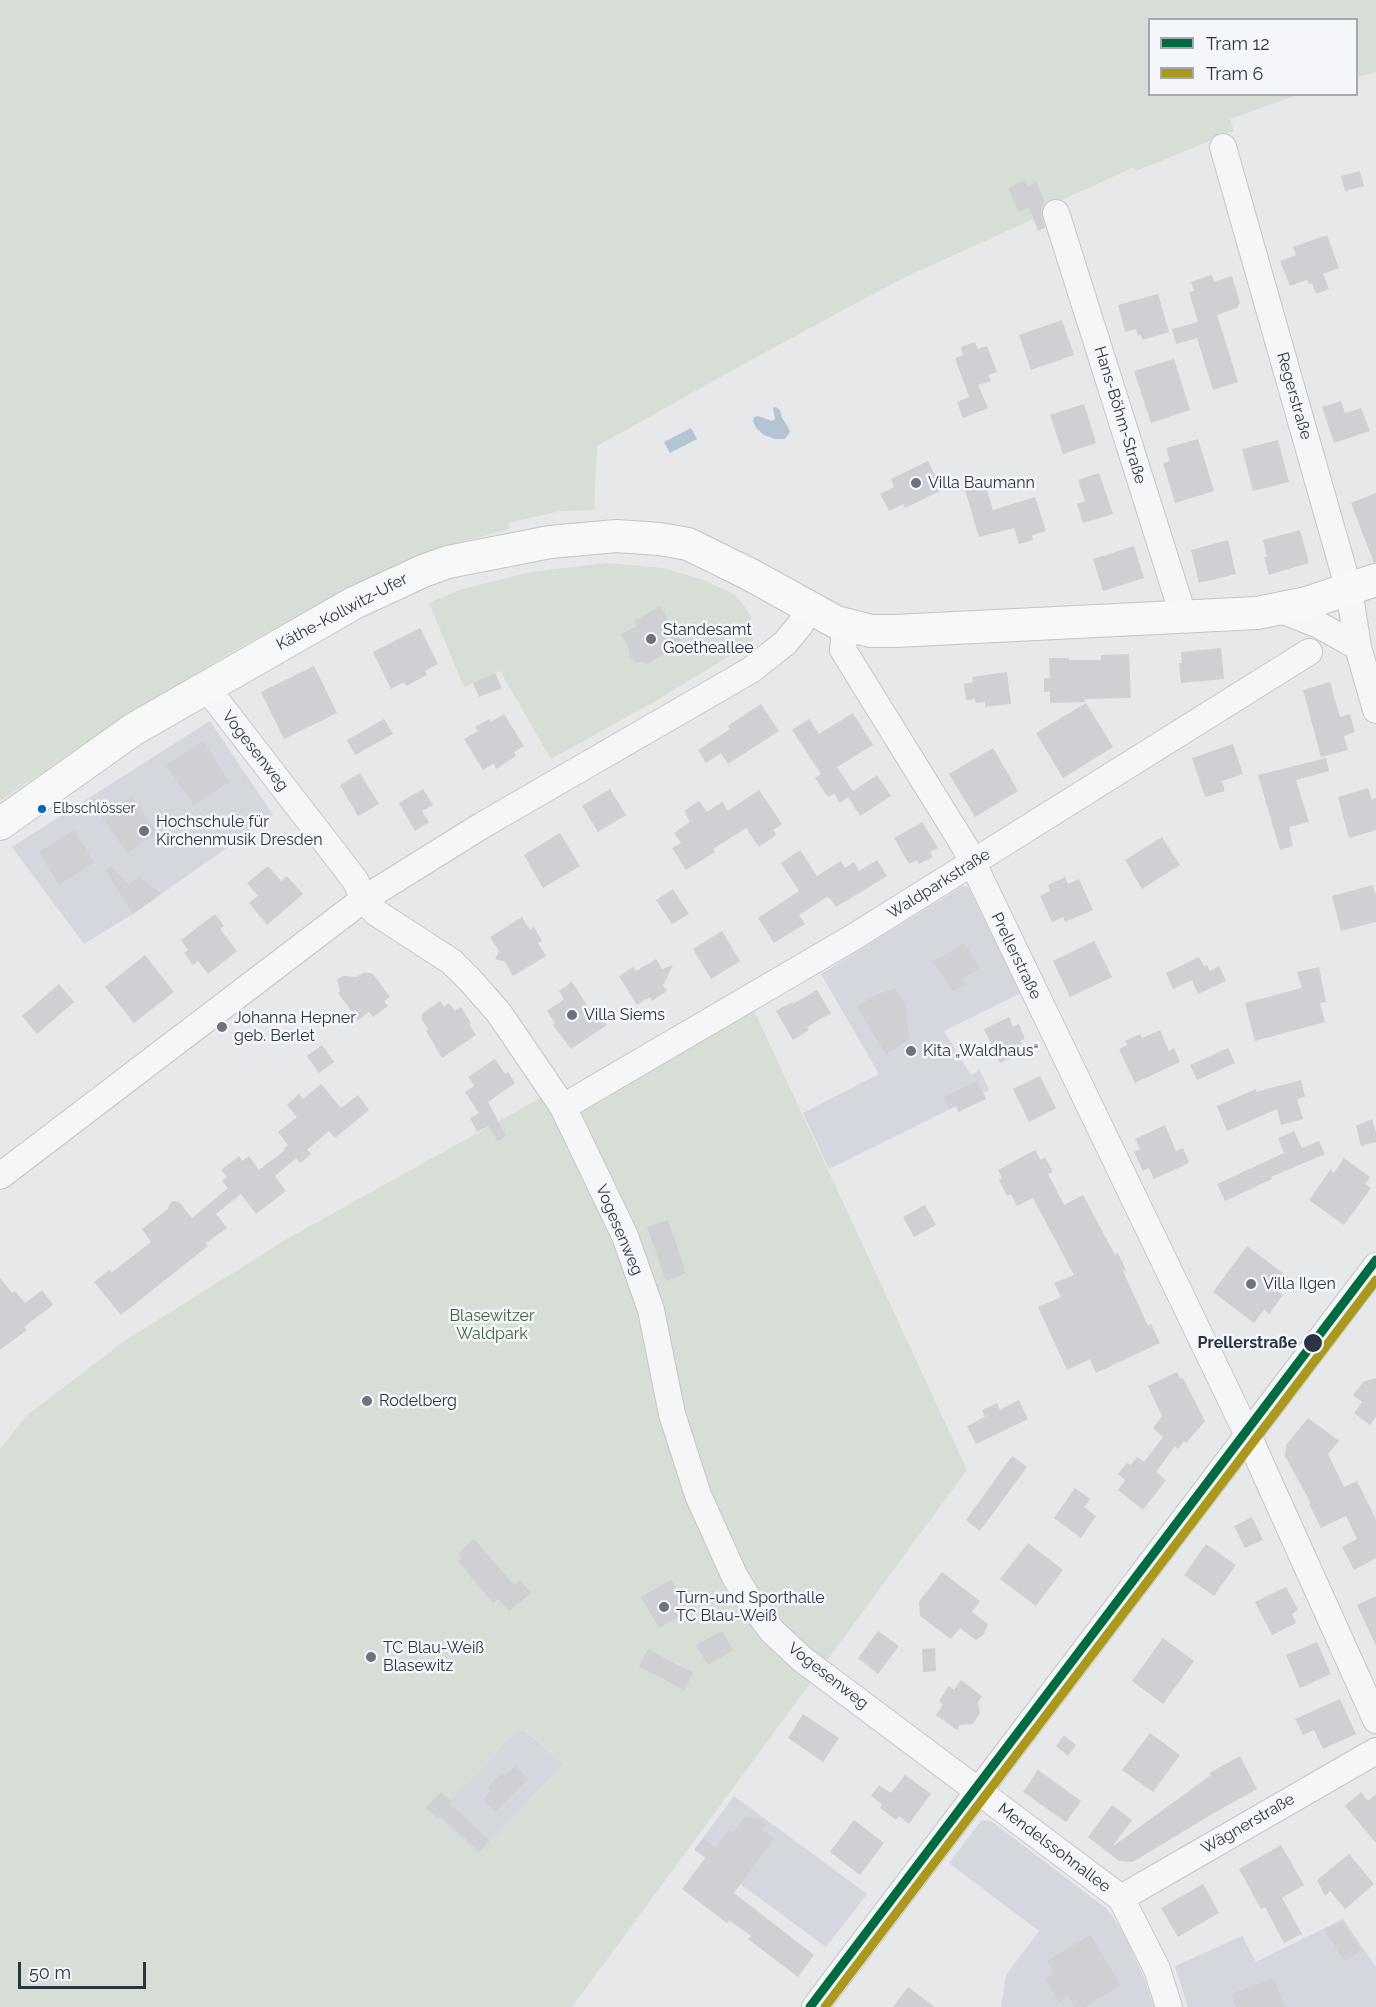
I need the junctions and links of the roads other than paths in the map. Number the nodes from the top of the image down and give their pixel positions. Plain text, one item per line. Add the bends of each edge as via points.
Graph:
1 (1223, 147) dead end
2 (1056, 213) dead end
3 (1362, 585) edge
4 (1278, 609) junction
5 (1184, 618) junction
6 (839, 626) junction
7 (1358, 647) junction
8 (1309, 652) dead end
9 (206, 687) junction
10 (1376, 710) edge
11 (0, 824) edge
12 (971, 864) junction
13 (364, 899) junction
14 (563, 1107) junction
15 (0, 1176) edge
16 (1376, 1266) edge
17 (1248, 1435) junction
18 (1376, 1720) edge
19 (1376, 1751) edge
20 (978, 1790) junction
21 (1121, 1898) junction
22 (815, 2007) edge
23 (1169, 2007) edge

1 - 3 street, Regerstraße
2 - 5 street, Hans-Böhm-Straße
3 - 4 main road
3 - 7 street, Regerstraße
4 - 5 main road
4 - 7 street via 1319,625
5 - 6 main road via 895,631
6 - 9 main road, Käthe-Kollwitz-Ufer via 749,574 687,544 616,536 550,542 448,562 423,571 354,603
6 - 12 street, Prellerstraße
6 - 13 street via 800,626 750,670 501,814
7 - 10 street, Regerstraße
8 - 12 street, Waldparkstraße
9 - 11 main road, Käthe-Kollwitz-Ufer via 134,729
9 - 13 street, Vogesenweg via 355,880
12 - 14 street, Waldparkstraße
12 - 17 street, Prellerstraße
13 - 14 street, Vogesenweg via 375,912 452,962 470,980 500,1012
13 - 15 street
14 - 20 street, Vogesenweg via 625,1236 651,1310 672,1414 698,1495 749,1600 772,1631 802,1659
16 - 17 street
17 - 18 street, Prellerstraße
17 - 20 street
19 - 21 street, Wägnerstraße
20 - 21 street, Mendelssohnallee
20 - 22 street
21 - 23 street, Mendelssohnallee via 1157,1969

